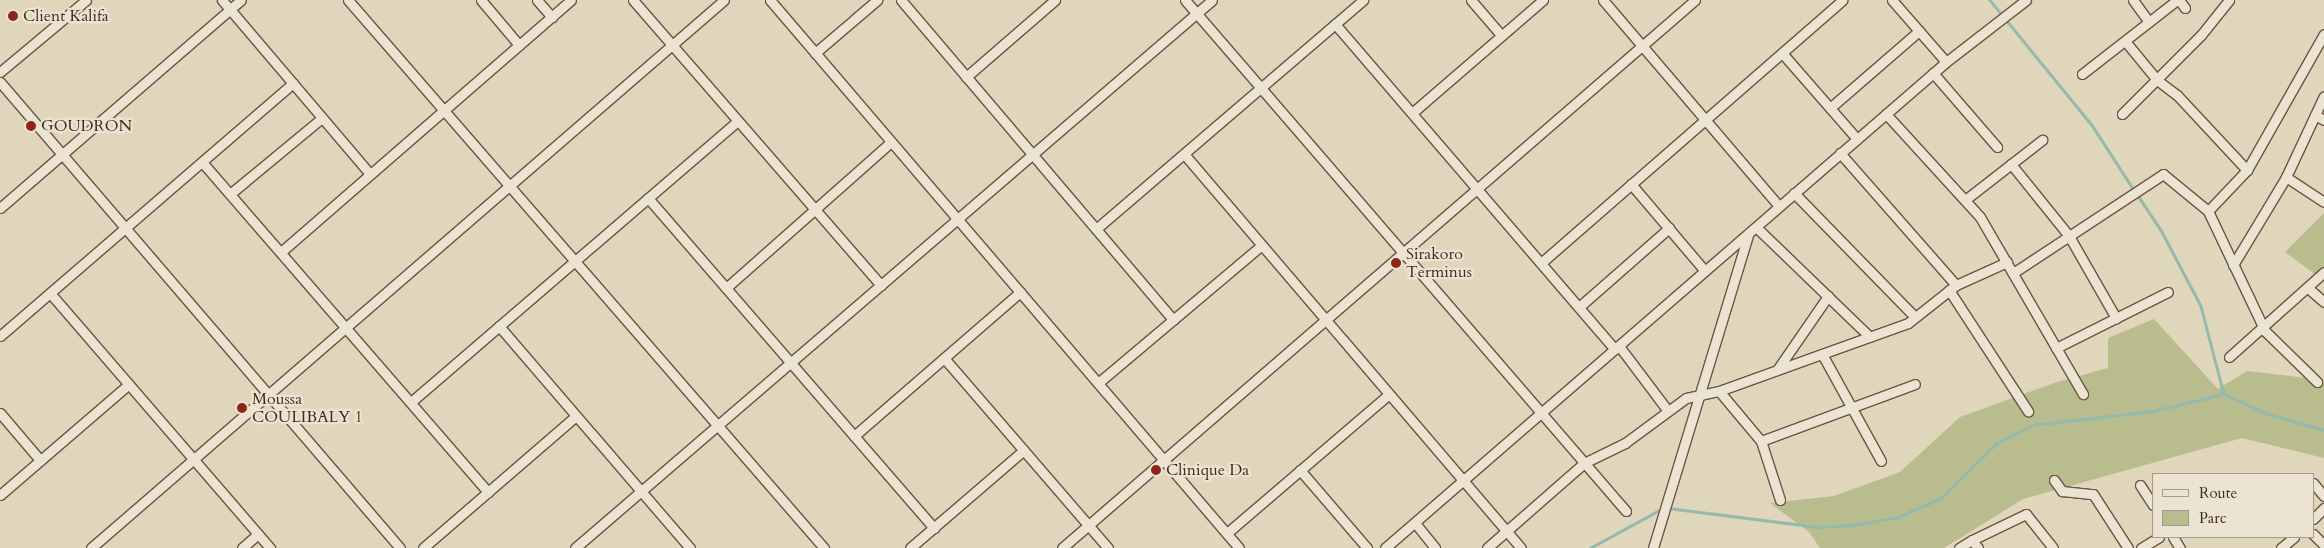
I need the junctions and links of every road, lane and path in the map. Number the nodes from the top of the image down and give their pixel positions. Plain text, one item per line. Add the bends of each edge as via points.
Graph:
1 (86, 0) edge
2 (222, 0) edge
3 (241, 0) edge
4 (348, 0) edge
5 (481, 0) edge
6 (537, 0) edge
7 (571, 0) edge
8 (633, 0) edge
9 (724, 0) edge
10 (770, 0) edge
11 (877, 0) edge
12 (901, 0) edge
13 (1055, 0) edge
14 (1185, 0) edge
15 (1212, 0) edge
16 (1363, 0) edge
17 (1471, 0) edge
18 (1543, 0) edge
19 (1603, 0) edge
20 (1696, 0) edge
21 (1843, 0) edge
22 (1892, 0) edge
23 (2026, 0) edge
24 (2133, 0) edge
25 (2178, 0) edge
26 (2229, 0) edge
27 (2185, 8) dead end
28 (230, 9) junction
29 (1196, 13) junction
30 (552, 17) junction
31 (2149, 22) junction
32 (1335, 24) junction
33 (1919, 31) junction
34 (2324, 34) edge
35 (1502, 35) junction
36 (2125, 42) junction
37 (519, 45) junction
38 (672, 45) junction
39 (1642, 46) junction
40 (815, 53) junction
41 (1782, 53) junction
42 (1946, 62) junction
43 (0, 72) edge
44 (1933, 72) junction
45 (2082, 74) dead end
46 (966, 76) junction
47 (2157, 80) junction
48 (0, 82) edge
49 (293, 83) junction
50 (1261, 88) junction
51 (2324, 96) edge
52 (1830, 108) junction
53 (444, 110) junction
54 (1412, 113) junction
55 (1886, 114) junction
56 (2122, 114) dead end
57 (2315, 115) junction
58 (322, 118) junction
59 (1705, 120) junction
60 (2324, 120) edge
61 (738, 121) junction
62 (1857, 139) junction
63 (2042, 140) dead end
64 (891, 142) junction
65 (1997, 147) dead end
66 (1840, 153) junction
67 (62, 154) junction
68 (1032, 154) junction
69 (1184, 154) junction
70 (202, 162) junction
71 (2012, 164) junction
72 (2247, 170) junction
73 (370, 174) junction
74 (2286, 177) junction
75 (1631, 184) junction
76 (509, 186) junction
77 (1477, 189) junction
78 (1794, 193) junction
79 (230, 194) junction
80 (648, 198) junction
81 (1965, 200) junction
82 (2324, 202) edge
83 (1779, 206) junction
84 (0, 208) edge
85 (815, 209) junction
86 (2208, 211) junction
87 (957, 219) junction
88 (125, 228) junction
89 (1669, 228) junction
90 (1096, 229) junction
91 (1752, 229) junction
92 (2068, 236) junction
93 (1262, 245) junction
94 (280, 252) junction
95 (1403, 253) junction
96 (575, 261) junction
97 (2007, 262) junction
98 (1541, 263) junction
99 (2233, 265) junction
100 (1705, 270) junction
101 (2324, 272) edge
102 (2013, 273) junction
103 (881, 285) junction
104 (1953, 287) junction
105 (726, 288) junction
106 (2308, 288) junction
107 (1020, 292) junction
108 (2168, 292) dead end
109 (50, 293) junction
110 (1828, 296) junction
111 (2324, 302) edge
112 (1579, 307) junction
113 (1914, 316) junction
114 (2116, 318) junction
115 (1173, 320) junction
116 (1326, 320) junction
117 (499, 326) junction
118 (346, 327) junction
119 (2264, 328) junction
120 (0, 336) edge
121 (1870, 337) junction
122 (1617, 347) junction
123 (2056, 348) junction
124 (1822, 354) junction
125 (2229, 357) dead end
126 (944, 358) junction
127 (791, 362) junction
128 (1777, 370) junction
129 (2317, 382) dead end
130 (1098, 383) junction
131 (129, 384) junction
132 (1915, 384) dead end
133 (1719, 391) junction
134 (268, 394) junction
135 (1389, 394) junction
136 (2083, 394) dead end
137 (1698, 395) junction
138 (411, 402) junction
139 (1851, 407) junction
140 (2028, 410) dead end
141 (1668, 411) junction
142 (0, 413) edge
143 (1541, 413) junction
144 (576, 416) junction
145 (718, 426) junction
146 (854, 436) junction
147 (1761, 441) junction
148 (1024, 450) junction
149 (194, 459) junction
150 (40, 460) junction
151 (1164, 460) junction
152 (1881, 461) dead end
153 (1584, 463) junction
154 (1300, 470) junction
155 (2054, 480) dead end
156 (1463, 481) junction
157 (2140, 485) dead end
158 (2314, 485) edge
159 (641, 491) junction
160 (488, 492) junction
161 (0, 495) edge
162 (2324, 496) edge
163 (1780, 500) dead end
164 (2152, 503) edge
165 (2324, 508) edge
166 (1626, 511) dead end
167 (2314, 518) edge
168 (1415, 523) junction
169 (1088, 525) junction
170 (934, 528) junction
171 (1506, 531) junction
172 (1227, 533) junction
173 (258, 534) junction
174 (2314, 535) edge
175 (2157, 538) edge
176 (2293, 538) edge
177 (1975, 544) edge
178 (2324, 546) edge
179 (91, 548) edge
180 (242, 548) edge
181 (270, 548) edge
182 (400, 548) edge
183 (423, 548) edge
184 (575, 548) edge
185 (690, 548) edge
186 (824, 548) edge
187 (910, 548) edge
188 (1062, 548) edge
189 (1108, 548) edge
190 (1239, 548) edge
191 (1367, 548) edge
192 (1385, 548) edge
193 (1435, 548) edge
194 (1488, 548) edge
195 (1521, 548) edge
196 (1653, 548) edge
197 (1959, 548) edge
198 (2053, 548) edge
199 (2128, 548) edge
200 (2141, 548) edge
201 (2281, 548) edge

1 - 43 street
2 - 28 street
3 - 28 street
4 - 53 street
5 - 37 street
6 - 30 street
7 - 30 street
8 - 38 street
9 - 38 street
10 - 40 street
11 - 40 street
12 - 46 street
13 - 46 street
14 - 29 street
15 - 29 street
16 - 32 street
17 - 35 street
18 - 35 street
19 - 39 street
20 - 39 street
21 - 41 street
22 - 33 street
23 - 42 street
24 - 31 street
25 - 27 street
25 - 31 street
26 - 47 street via 2201,36
28 - 49 street
28 - 67 street
29 - 50 street
29 - 68 street
30 - 37 street
31 - 36 street
32 - 50 street
32 - 54 street
33 - 42 street
33 - 52 street
34 - 72 street
35 - 54 street
36 - 45 street
36 - 47 street
37 - 53 street
38 - 61 street
38 - 76 street
39 - 59 street
39 - 77 street
40 - 64 street
41 - 52 street
41 - 59 street
42 - 44 street
44 - 55 street
44 - 65 street
46 - 68 street
47 - 56 street
47 - 72 street via 2202,121
48 - 67 street
49 - 58 street
49 - 70 street
50 - 69 street
50 - 95 street
51 - 57 street
52 - 62 street
53 - 73 street
53 - 76 street
54 - 77 street
55 - 62 street
55 - 81 street
57 - 60 street
57 - 74 street
58 - 73 street
58 - 79 street
59 - 75 street
59 - 83 street
61 - 80 street
61 - 85 street
62 - 66 street
63 - 71 street
64 - 85 street
64 - 87 street
66 - 78 street
66 - 104 street
67 - 84 street
67 - 88 street
68 - 87 street
68 - 90 street
69 - 90 street
69 - 93 street
70 - 79 street
70 - 88 street
71 - 81 street
71 - 92 street
72 - 86 street
73 - 94 street
74 - 82 street
74 - 99 street
75 - 89 street
75 - 98 street
76 - 96 street
76 - 118 street
77 - 95 street
77 - 98 street
78 - 83 street
78 - 113 street
79 - 94 street
80 - 96 street
80 - 105 street
81 - 97 street via 1980,217
83 - 91 street
85 - 103 street
85 - 105 street
86 - 92 street via 2163,174
86 - 99 street
87 - 103 street
87 - 107 street
88 - 109 street
88 - 134 street
89 - 100 street
89 - 112 street
90 - 115 street
91 - 100 street
91 - 110 street
91 - 137 street
92 - 102 street
92 - 114 street
93 - 115 street
93 - 116 street
94 - 118 street
95 - 116 street
95 - 143 street
96 - 117 street
96 - 145 street
97 - 102 street
97 - 104 street
98 - 112 street
99 - 119 street
100 - 122 street
101 - 106 street
102 - 123 street
103 - 127 street
104 - 113 street
104 - 140 street
105 - 127 street
106 - 111 street
106 - 119 street
107 - 126 street
107 - 130 street
108 - 114 street
109 - 120 street
109 - 131 street
110 - 121 street
110 - 128 street
112 - 122 street
113 - 121 street via 1908,323
114 - 123 street
115 - 130 street
116 - 135 street
116 - 151 street
117 - 138 street
117 - 144 street
118 - 134 street
118 - 138 street
119 - 125 street
119 - 129 street
121 - 124 street
122 - 141 street
122 - 143 street
123 - 136 street
124 - 128 street
124 - 139 street
126 - 146 street
126 - 148 street
127 - 145 street
127 - 146 street
128 - 133 street
130 - 151 street
131 - 149 street
131 - 150 street
132 - 139 street
133 - 137 street
133 - 147 street
134 - 149 street
134 - 182 street
135 - 154 street
135 - 156 street
137 - 141 street via 1686,398
137 - 196 street
138 - 160 street
139 - 147 street
139 - 152 street
141 - 153 street via 1625,443
142 - 150 street
143 - 153 street
143 - 156 street
144 - 159 street
144 - 160 street
145 - 159 street
145 - 186 street
146 - 170 street
147 - 163 street
148 - 169 street
148 - 170 street
149 - 173 street
149 - 179 street
150 - 161 street
151 - 169 street
151 - 172 street
153 - 166 street
153 - 171 street
154 - 172 street
154 - 191 street
155 - 199 street via 2062,491 2093,494
156 - 168 street
156 - 171 street
157 - 164 street
158 - 162 street
159 - 184 street
159 - 185 street
160 - 183 street
165 - 167 street
168 - 192 street
168 - 193 street
169 - 188 street
169 - 189 street
170 - 187 street
171 - 194 street
171 - 195 street
172 - 190 street
173 - 180 street
173 - 181 street
174 - 178 street
175 - 200 street
176 - 201 street
177 - 197 street
177 - 198 street via 2026,514

